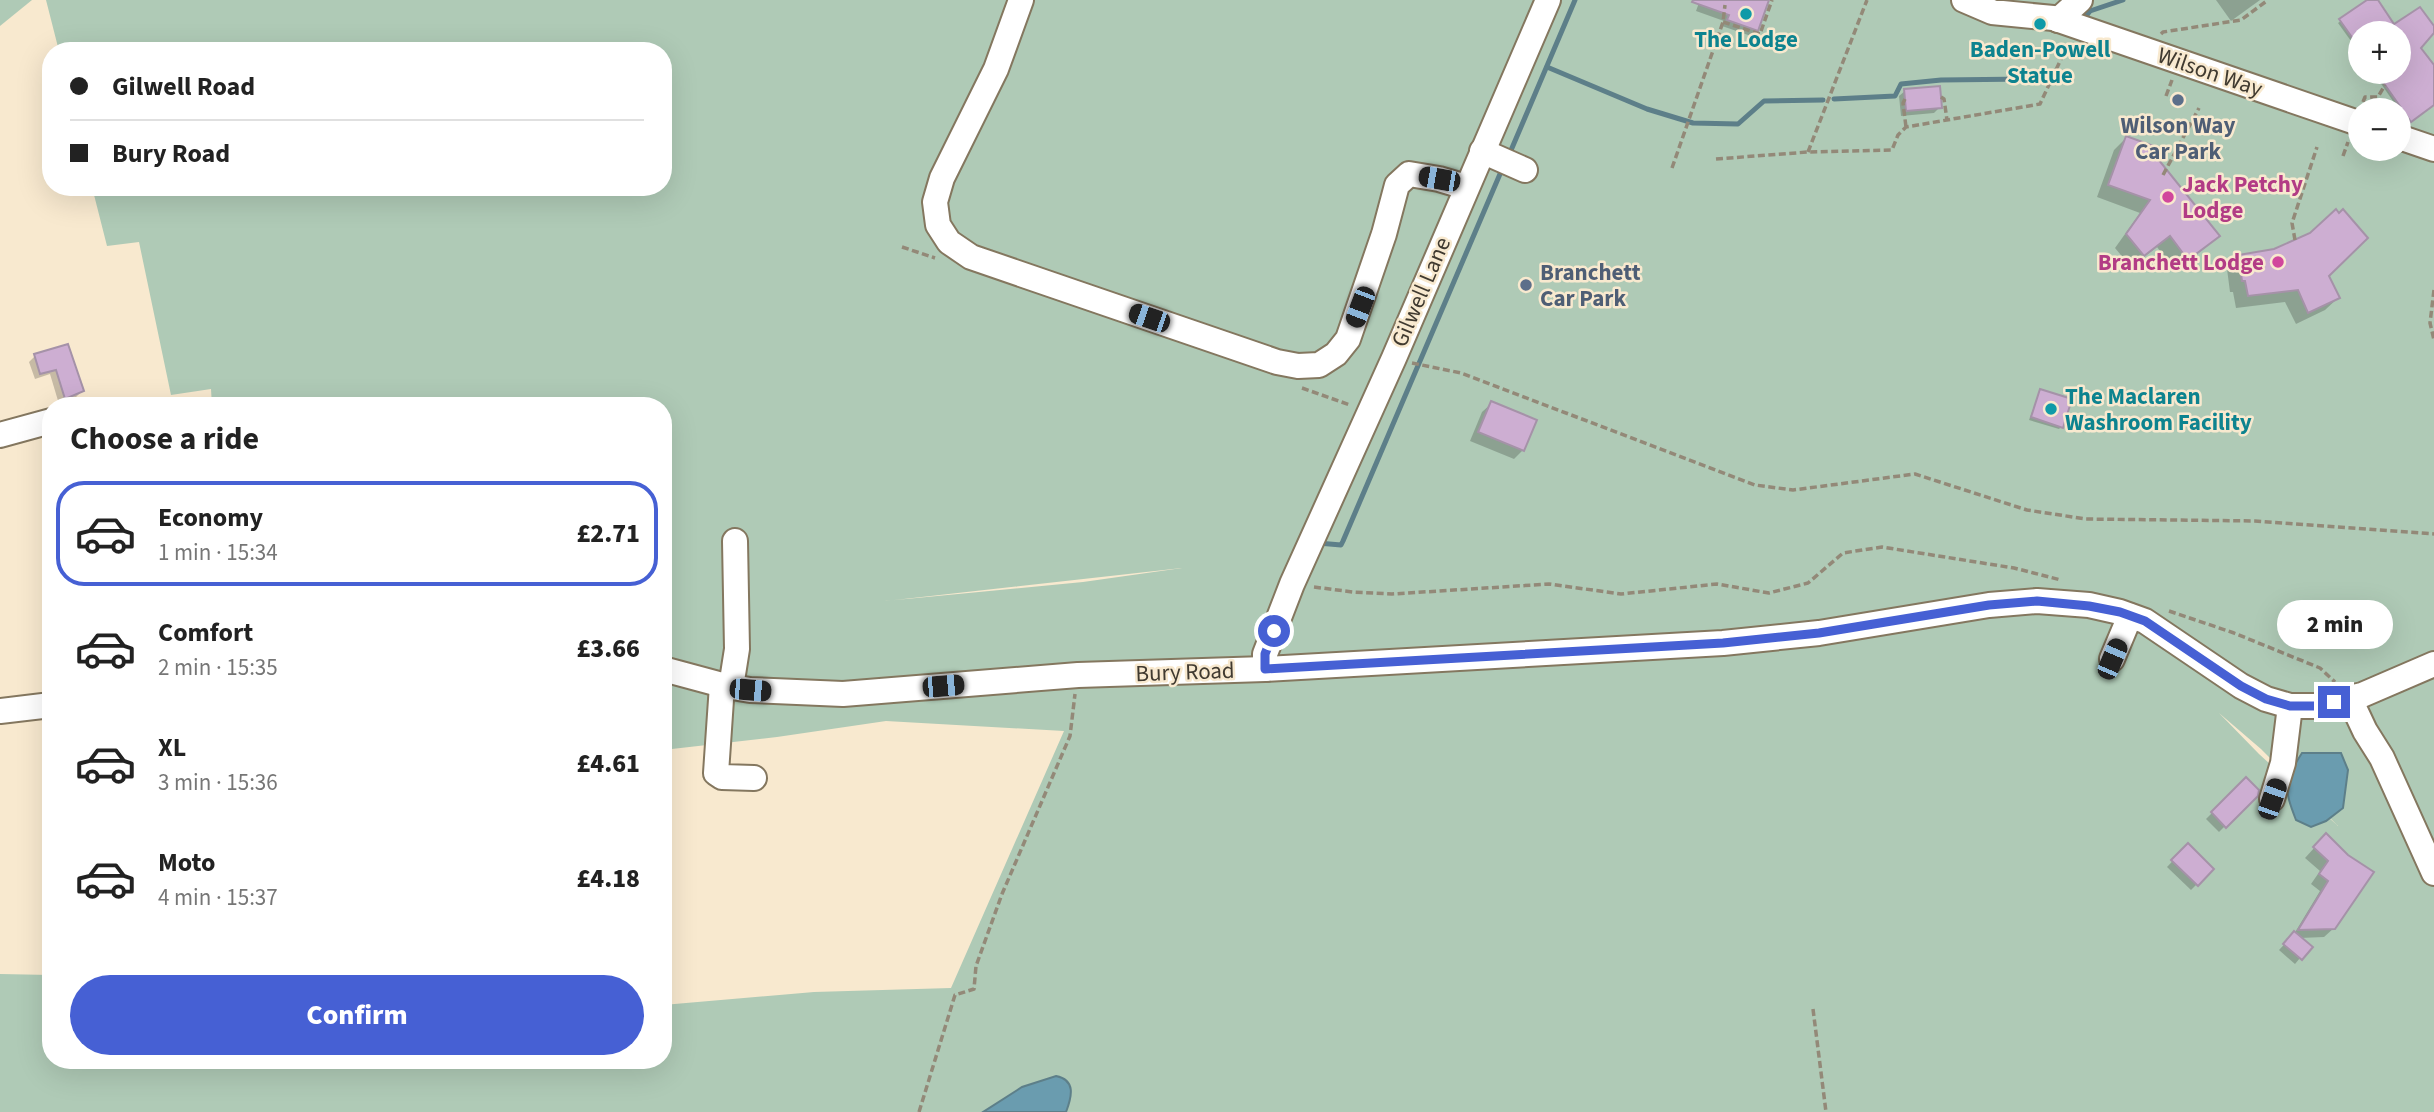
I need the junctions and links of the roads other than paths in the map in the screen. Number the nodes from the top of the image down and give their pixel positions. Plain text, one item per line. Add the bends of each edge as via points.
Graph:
1 (1021, 0) edge
2 (1548, 0) edge
3 (1964, 0) edge
4 (2080, 0) edge
5 (2055, 13) edge
6 (2348, 120) edge
7 (2411, 141) edge
8 (2434, 149) edge
9 (1466, 187) junction
10 (42, 423) edge
11 (0, 435) edge
12 (735, 541) dead end
13 (2130, 615) junction
14 (2112, 659) dead end
15 (2434, 664) edge
16 (1265, 669) junction
17 (672, 671) edge
18 (727, 686) junction
19 (2350, 699) junction
20 (42, 706) edge
21 (2290, 706) junction
22 (0, 711) edge
23 (754, 778) dead end
24 (2272, 799) dead end
25 (2434, 873) edge

1 - 9 street via 996,69 934,202 938,225 949,242 971,257 1276,362 1319,365 1348,339 1397,185 1409,174
2 - 9 street, Gilwell Lane via 1504,161
3 - 5 street, Wilson Way via 1992,12
4 - 5 street
5 - 6 street, Wilson Way
7 - 8 street
9 - 16 street, Gilwell Lane via 1292,584 1265,654
10 - 11 street
12 - 18 street via 737,649
13 - 14 street
13 - 16 street, Bury Road via 2079,604 2015,601 1737,642
13 - 21 street, Bury Road via 2241,686
15 - 19 street, Bury Road
16 - 18 street, Bury Road via 1077,675 843,694
17 - 18 street, Bury Road
18 - 23 street via 716,773 722,778
19 - 21 street, Bury Road
19 - 25 street
20 - 22 street
21 - 24 street via 2284,763

